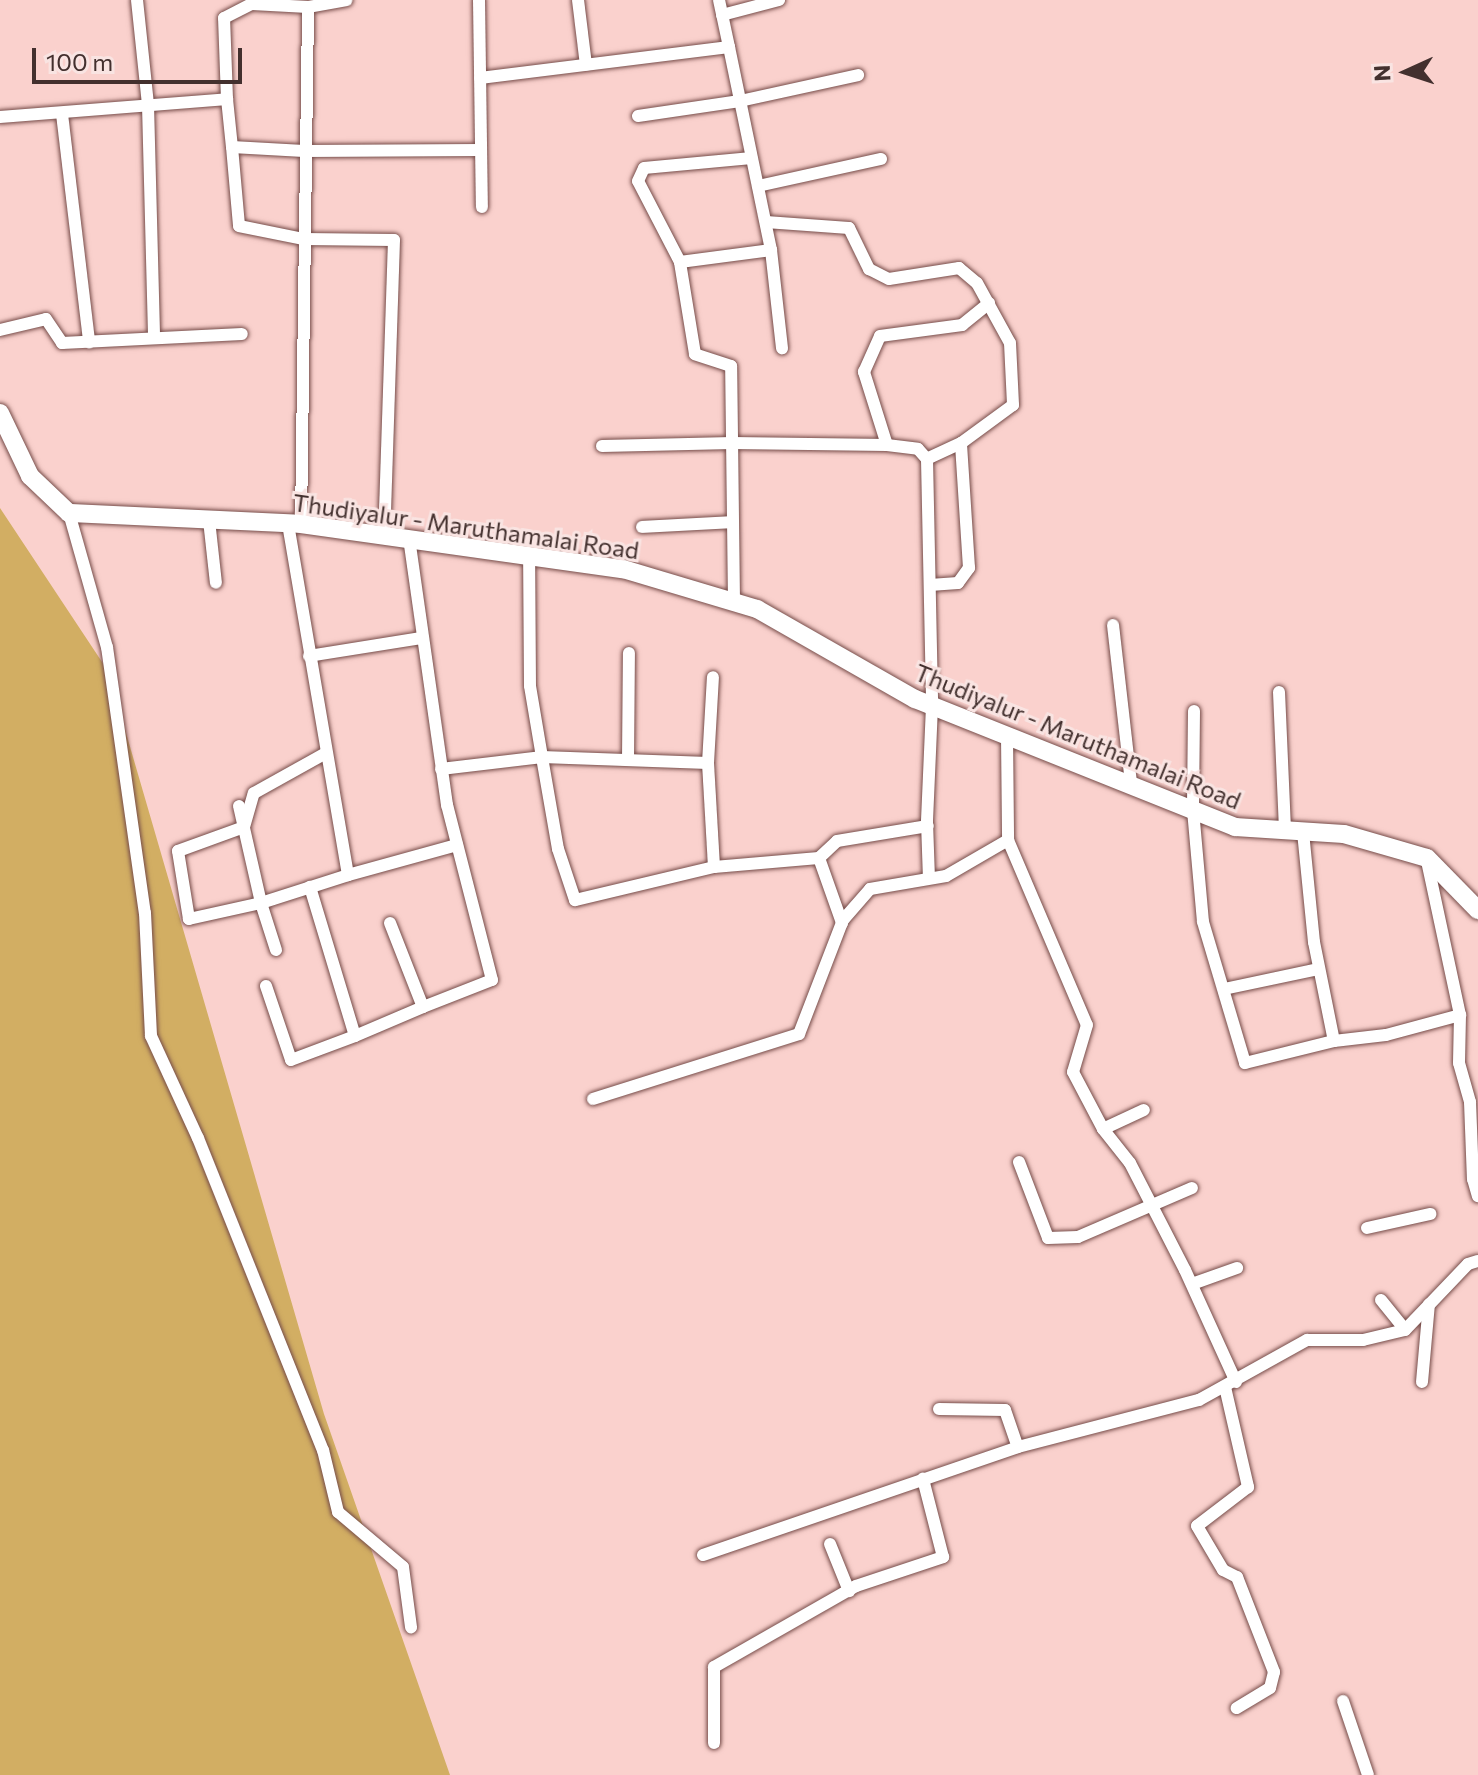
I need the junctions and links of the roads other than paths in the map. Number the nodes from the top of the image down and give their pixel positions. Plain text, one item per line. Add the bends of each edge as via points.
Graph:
1 (137, 0) edge
2 (346, 0) edge
3 (479, 0) edge
4 (578, 0) edge
5 (719, 0) edge
6 (779, 0) edge
7 (308, 7) junction
8 (722, 15) junction
9 (729, 47) junction
10 (586, 65) junction
11 (858, 75) dead end
12 (480, 78) junction
13 (227, 99) junction
14 (740, 101) junction
15 (148, 105) junction
16 (62, 114) junction
17 (638, 116) dead end
18 (0, 117) edge
19 (232, 147) junction
20 (481, 150) junction
21 (304, 151) junction
22 (752, 158) junction
23 (881, 159) dead end
24 (758, 186) junction
25 (482, 207) dead end
26 (766, 222) junction
27 (303, 239) junction
28 (771, 250) junction
29 (680, 262) junction
30 (989, 303) junction
31 (0, 330) edge
32 (242, 334) dead end
33 (154, 338) junction
34 (89, 342) junction
35 (782, 348) dead end
36 (0, 413) edge
37 (732, 443) junction
38 (961, 443) junction
39 (887, 445) junction
40 (602, 446) dead end
41 (927, 459) junction
42 (69, 513) junction
43 (209, 520) junction
44 (733, 522) junction
45 (294, 524) junction
46 (642, 527) dead end
47 (384, 536) junction
48 (409, 539) junction
49 (529, 554) junction
50 (216, 583) dead end
51 (930, 585) junction
52 (734, 601) junction
53 (1113, 625) dead end
54 (422, 638) junction
55 (629, 653) dead end
56 (309, 656) junction
57 (713, 677) dead end
58 (1279, 692) dead end
59 (932, 706) junction
60 (1194, 711) dead end
61 (1007, 736) junction
62 (326, 753) junction
63 (542, 757) junction
64 (628, 760) junction
65 (708, 763) junction
66 (441, 769) junction
67 (1131, 783) junction
68 (239, 806) dead end
69 (1193, 810) junction
70 (928, 826) junction
71 (244, 827) junction
72 (1294, 831) junction
73 (1008, 840) junction
74 (457, 845) junction
75 (819, 858) junction
76 (1427, 858) junction
77 (714, 867) junction
78 (348, 875) junction
79 (929, 878) junction
80 (310, 887) junction
81 (261, 903) junction
82 (1478, 910) edge
83 (390, 923) dead end
84 (842, 923) junction
85 (276, 950) dead end
86 (1318, 969) junction
87 (266, 986) dead end
88 (1224, 989) junction
89 (423, 1007) junction
90 (1460, 1015) junction
91 (355, 1036) junction
92 (1334, 1041) junction
93 (593, 1099) dead end
94 (1144, 1110) dead end
95 (1103, 1129) junction
96 (1019, 1162) dead end
97 (1192, 1188) dead end
98 (1478, 1196) edge
99 (1152, 1205) junction
100 (1430, 1214) dead end
101 (1367, 1228) dead end
102 (1478, 1261) edge
103 (1237, 1268) dead end
104 (1192, 1284) junction
105 (1381, 1300) dead end
106 (1429, 1304) junction
107 (1405, 1330) junction
108 (1422, 1382) dead end
109 (1231, 1385) junction
110 (939, 1409) dead end
111 (1018, 1447) junction
112 (923, 1479) junction
113 (830, 1544) dead end
114 (703, 1555) dead end
115 (849, 1591) junction
116 (411, 1627) dead end
117 (1343, 1701) dead end
118 (1237, 1708) dead end
119 (714, 1743) dead end
120 (1368, 1775) edge

1 - 15 street
2 - 7 street
3 - 12 street
4 - 10 street
5 - 8 street
6 - 8 street
7 - 13 street via 252,4 224,18
7 - 21 street
8 - 9 street
9 - 10 street
9 - 14 street
10 - 12 street
11 - 14 street
12 - 20 street
13 - 15 street
13 - 19 street
14 - 17 street
14 - 22 street
15 - 16 street
15 - 33 street
16 - 18 street
16 - 34 street
19 - 21 street
19 - 27 street via 239,226
20 - 21 street
20 - 25 street
21 - 27 street
22 - 24 street
22 - 29 street via 644,168 638,181
23 - 24 street
24 - 26 street
26 - 28 street
26 - 30 street via 849,228 869,269 889,279 959,268
27 - 45 street
27 - 47 street via 394,240
28 - 29 street
28 - 35 street
29 - 37 street via 695,354 731,366
30 - 38 street via 1010,343 1013,405
30 - 39 street via 962,325 880,336 864,372
31 - 34 street via 46,319 62,343
32 - 33 street
33 - 34 street
36 - 42 main road via 30,476
37 - 39 street
37 - 40 street
37 - 44 street
38 - 41 street
38 - 51 street via 969,568 958,583
39 - 41 street via 918,449
41 - 51 street
42 - 43 main road, Thudiyalur - Maruthamalai Road
42 - 116 street via 107,647 145,913 151,1036 198,1138 323,1450 338,1512 403,1567
43 - 45 main road, Thudiyalur - Maruthamalai Road
43 - 50 street
44 - 46 street
44 - 52 street
45 - 47 main road, Thudiyalur - Maruthamalai Road
45 - 56 street
47 - 48 main road, Thudiyalur - Maruthamalai Road
48 - 49 main road, Thudiyalur - Maruthamalai Road
48 - 54 street
49 - 52 main road, Thudiyalur - Maruthamalai Road via 623,569
49 - 63 street via 530,686
51 - 59 street
52 - 59 main road, Thudiyalur - Maruthamalai Road
53 - 67 street
54 - 56 street
54 - 66 street
55 - 64 street
56 - 62 street
57 - 65 street
58 - 72 street
59 - 61 main road, Thudiyalur - Maruthamalai Road
59 - 70 street
60 - 69 street
61 - 67 main road, Thudiyalur - Maruthamalai Road
61 - 73 street
62 - 71 street via 254,793
62 - 78 street
63 - 64 street
63 - 66 street
63 - 77 street via 558,849 575,900
64 - 65 street
65 - 77 street
66 - 74 street
67 - 69 main road, Thudiyalur - Maruthamalai Road
68 - 71 street
69 - 72 main road, Thudiyalur - Maruthamalai Road via 1235,827
69 - 88 street via 1203,922
70 - 75 street via 837,841
70 - 79 street
71 - 81 street
71 - 81 street via 178,851 189,919
72 - 76 main road, Thudiyalur - Maruthamalai Road via 1344,834
72 - 86 street
73 - 79 street via 946,876
73 - 95 street via 1087,1025 1073,1072
74 - 78 street
74 - 89 street via 492,980
75 - 77 street
75 - 84 street
76 - 82 main road, Thudiyalur - Maruthamalai Road
76 - 90 street
78 - 80 street
79 - 84 street via 870,889
80 - 81 street
80 - 91 street
81 - 85 street
83 - 89 street
84 - 93 street via 799,1034
86 - 88 street
86 - 92 street
87 - 91 street via 291,1060
88 - 92 street via 1245,1063
89 - 91 street
90 - 92 street via 1378,1037
90 - 98 street via 1459,1063 1470,1102
94 - 95 street
95 - 99 street via 1130,1163
96 - 99 street via 1048,1238 1078,1237
97 - 99 street
99 - 104 street
100 - 101 street
102 - 106 street via 1468,1264
103 - 104 street
104 - 109 street
105 - 107 street
106 - 107 street
106 - 108 street
107 - 109 street via 1363,1340 1307,1340
109 - 111 street via 1199,1400
109 - 118 street via 1248,1487 1197,1526 1223,1570 1237,1577 1274,1672 1270,1688
110 - 111 street via 1005,1410
111 - 112 street
112 - 114 street
112 - 115 street via 943,1557
113 - 115 street
115 - 119 street via 714,1667
117 - 120 street

